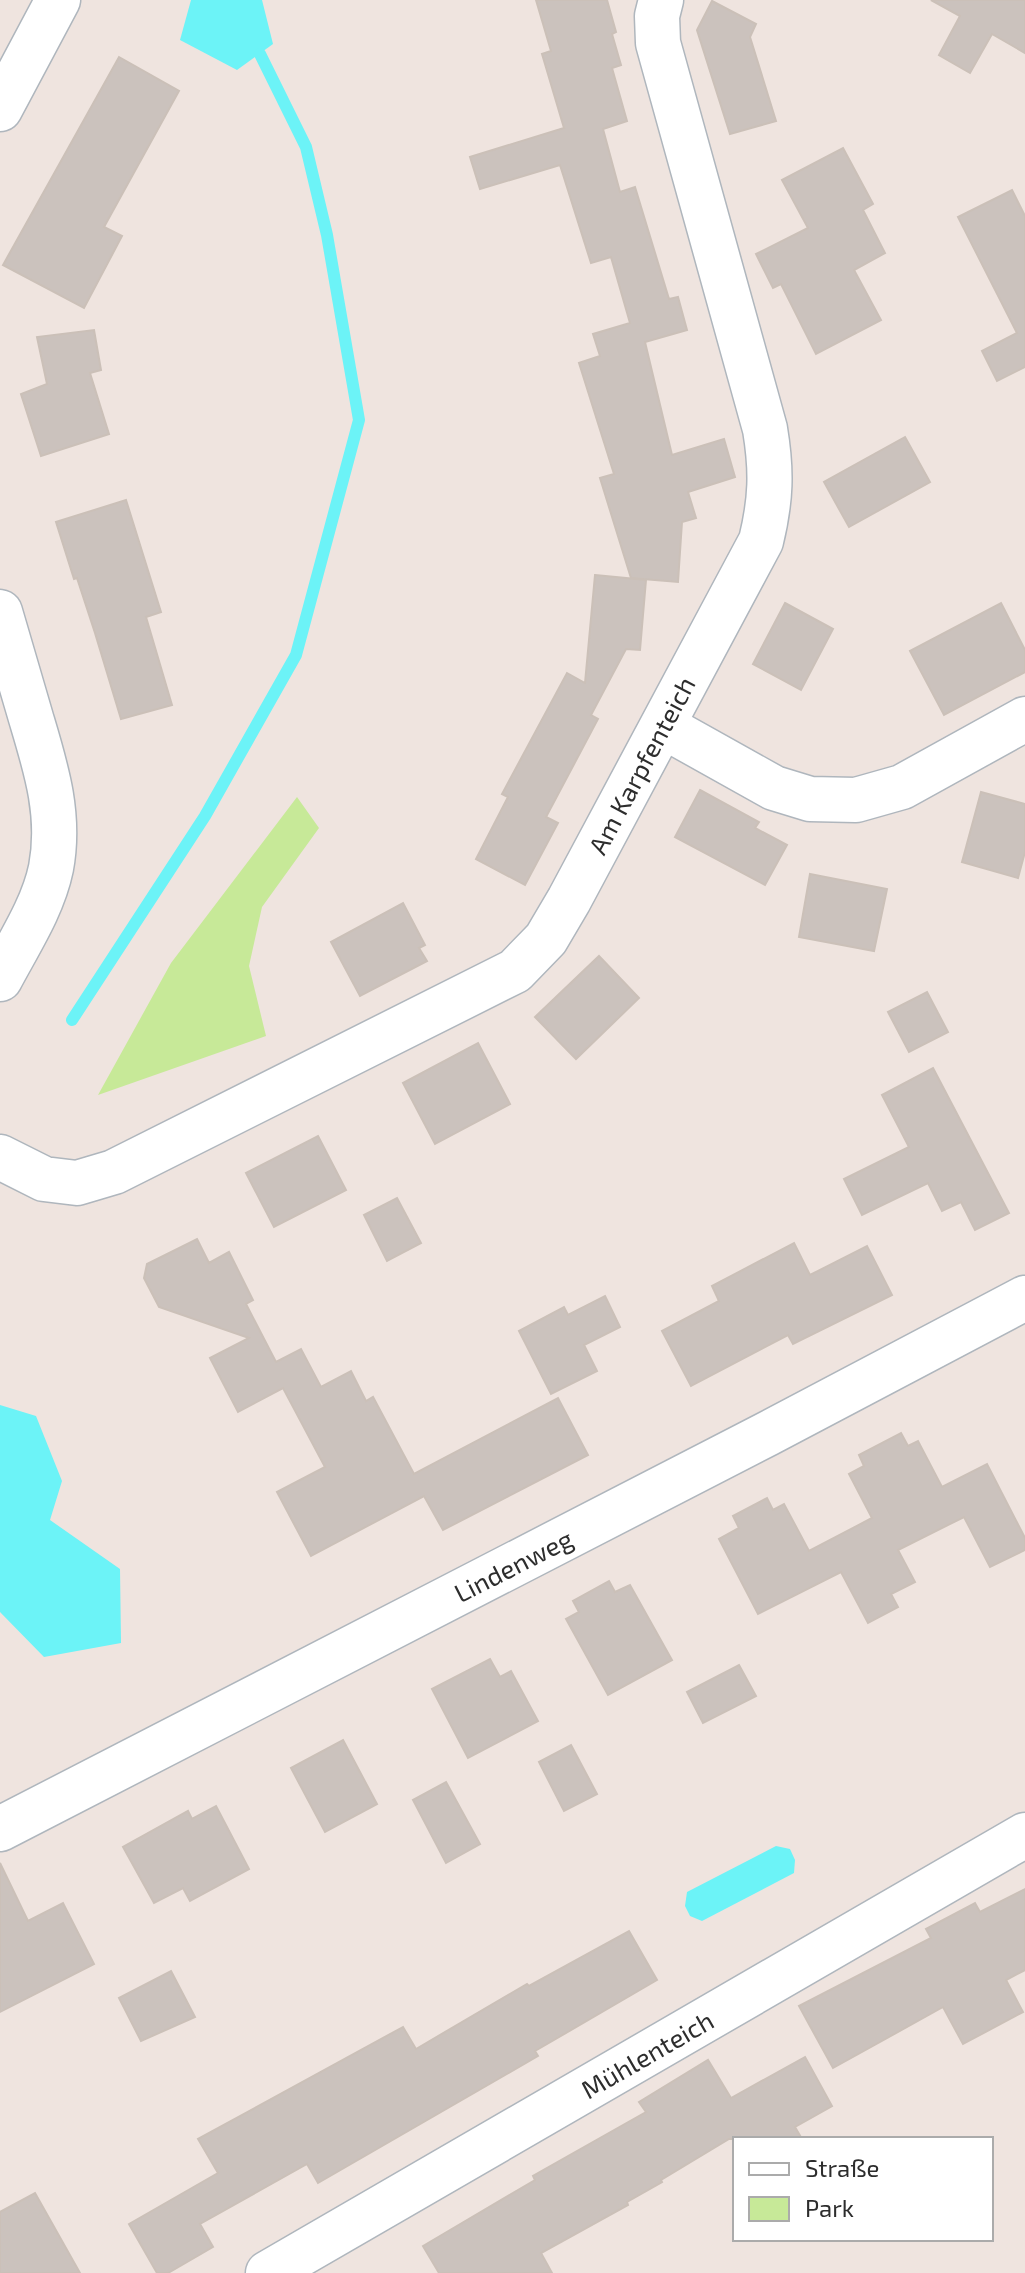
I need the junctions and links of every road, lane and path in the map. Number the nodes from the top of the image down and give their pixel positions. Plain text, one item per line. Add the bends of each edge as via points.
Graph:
1 (58, 0) edge
2 (661, 0) edge
3 (0, 109) edge
4 (0, 612) edge
5 (1025, 719) edge
6 (663, 726) junction
7 (0, 979) edge
8 (0, 1157) edge
9 (1025, 1298) edge
10 (0, 1829) edge
11 (1025, 1835) edge
12 (268, 2273) edge

1 - 3 street
2 - 6 street, Am Karpfenteich via 658,43 771,467 770,505 761,541
4 - 7 street via 47,772 56,836 39,905
5 - 6 street via 902,787 856,800 810,799 774,788
6 - 8 street, Am Karpfenteich via 546,939 515,971 114,1172 77,1183 44,1179
9 - 10 street, Lindenweg
11 - 12 street, Mühlenteich

